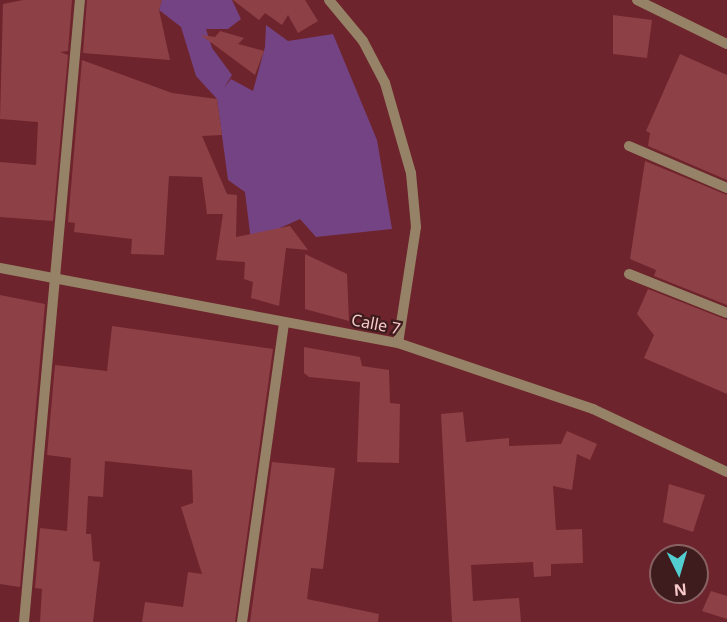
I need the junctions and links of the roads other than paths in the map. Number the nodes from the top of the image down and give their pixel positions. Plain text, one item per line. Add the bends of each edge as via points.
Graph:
1 (80, 0) edge
2 (329, 0) edge
3 (637, 0) edge
4 (727, 45) edge
5 (629, 146) dead end
6 (727, 188) edge
7 (0, 268) edge
8 (628, 274) dead end
9 (55, 280) junction
10 (727, 314) edge
11 (284, 322) junction
12 (399, 343) junction
13 (727, 472) edge
14 (24, 622) edge
15 (242, 622) edge

1 - 9 street
2 - 12 street via 363,41 385,83 411,173 416,227
3 - 4 street
5 - 6 street
7 - 9 street, Calle 7
8 - 10 street
9 - 11 street, Calle 7
9 - 14 street
11 - 12 street, Calle 7
11 - 15 street
12 - 13 street, Calle 7 via 593,409

